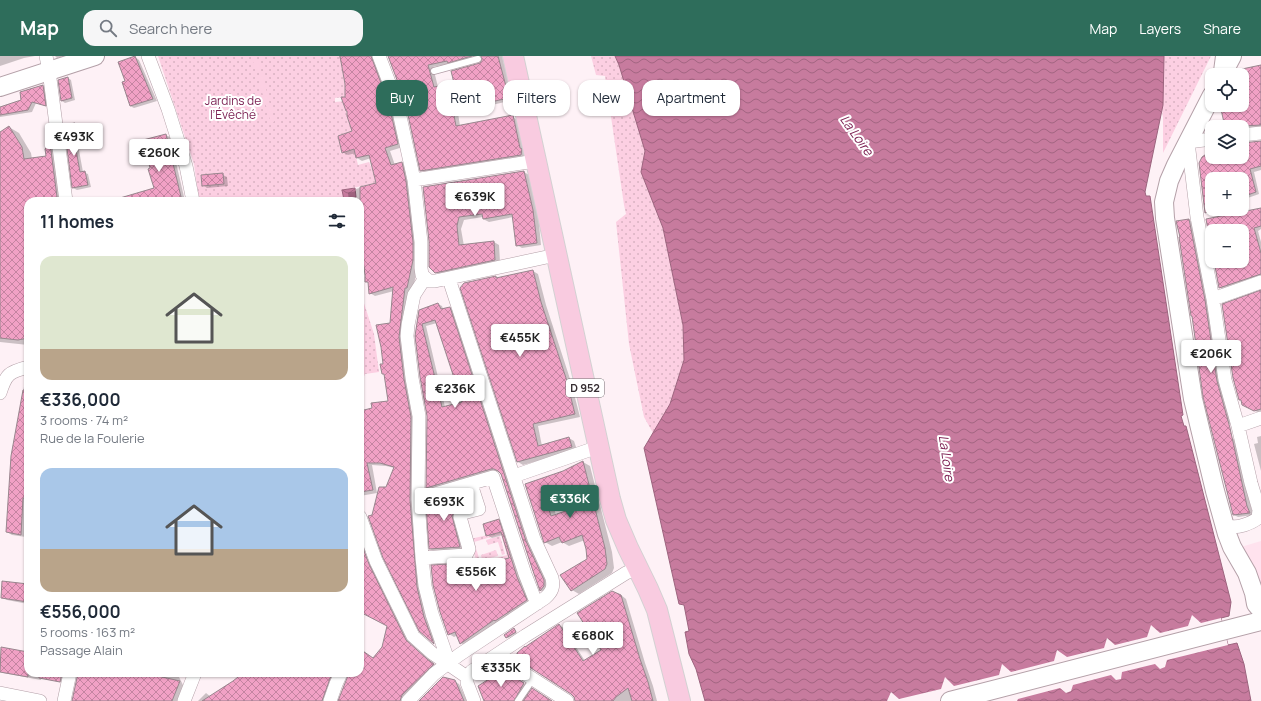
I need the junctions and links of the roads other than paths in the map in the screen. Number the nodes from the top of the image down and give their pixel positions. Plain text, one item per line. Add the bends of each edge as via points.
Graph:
1 (95, 56) edge
2 (148, 56) edge
3 (379, 56) edge
4 (513, 56) edge
5 (1219, 56) edge
6 (1232, 56) edge
7 (478, 59) dead end
8 (48, 64) edge
9 (1218, 68) edge
10 (1226, 68) edge
11 (434, 71) dead end
12 (0, 87) edge
13 (1205, 109) edge
14 (1261, 133) edge
15 (1249, 134) edge
16 (1205, 140) edge
17 (1188, 142) junction
18 (535, 160) junction
19 (414, 180) junction
20 (65, 197) edge
21 (192, 197) edge
22 (556, 255) junction
23 (425, 278) junction
24 (449, 278) junction
25 (1261, 282) edge
26 (1213, 298) junction
27 (24, 368) edge
28 (0, 393) edge
29 (1261, 418) edge
30 (1238, 426) junction
31 (598, 447) junction
32 (514, 476) junction
33 (471, 484) junction
34 (418, 499) junction
35 (1223, 522) junction
36 (364, 528) edge
37 (422, 558) junction
38 (638, 568) junction
39 (538, 603) junction
40 (1261, 610) edge
41 (1261, 621) edge
42 (497, 656) junction
43 (449, 663) junction
44 (69, 677) edge
45 (192, 677) edge
46 (339, 677) edge
47 (467, 677) junction
48 (533, 679) junction
49 (0, 693) edge
50 (40, 701) edge
51 (64, 701) edge
52 (184, 701) edge
53 (330, 701) edge
54 (408, 701) edge
55 (474, 701) edge
56 (518, 701) edge
57 (567, 701) edge
58 (680, 701) edge
59 (950, 701) edge

1 - 8 main road
2 - 21 street via 186,166
3 - 19 street via 397,103
4 - 18 main road, D 952
5 - 9 lane
6 - 10 main road
7 - 11 lane
8 - 12 main road
8 - 20 street
13 - 17 main road
14 - 15 street
16 - 17 street
17 - 26 street via 1197,217
17 - 35 main road via 1169,181 1164,202 1165,218 1194,399
18 - 19 street
18 - 22 main road, D 952
19 - 23 street via 421,242 421,272
22 - 24 street
22 - 31 main road, D 952
23 - 24 street via 429,281
23 - 34 street via 414,295 407,336 419,416
24 - 32 street
25 - 26 street
26 - 30 street via 1225,380
27 - 28 street via 14,370 4,380
29 - 30 street
30 - 35 street via 1259,510 1258,518 1252,523 1235,526
31 - 32 street
31 - 38 main road, D 952 via 616,520
32 - 39 street via 534,539 552,578 550,594
33 - 34 street
33 - 37 street via 479,509 462,513 460,517 469,549 466,555
33 - 39 street via 493,477 525,574
34 - 37 street
35 - 40 main road via 1232,547 1247,573 1256,604
36 - 43 street via 376,561 412,636
37 - 43 street via 432,614
38 - 42 street via 626,573
38 - 58 main road, D 952 via 657,610
39 - 43 street
41 - 59 main road
42 - 47 street via 472,671
42 - 48 street
43 - 47 street
43 - 54 street via 434,674
44 - 51 street
45 - 52 street
46 - 53 street
47 - 55 street
48 - 56 lane
48 - 57 street
49 - 50 street

